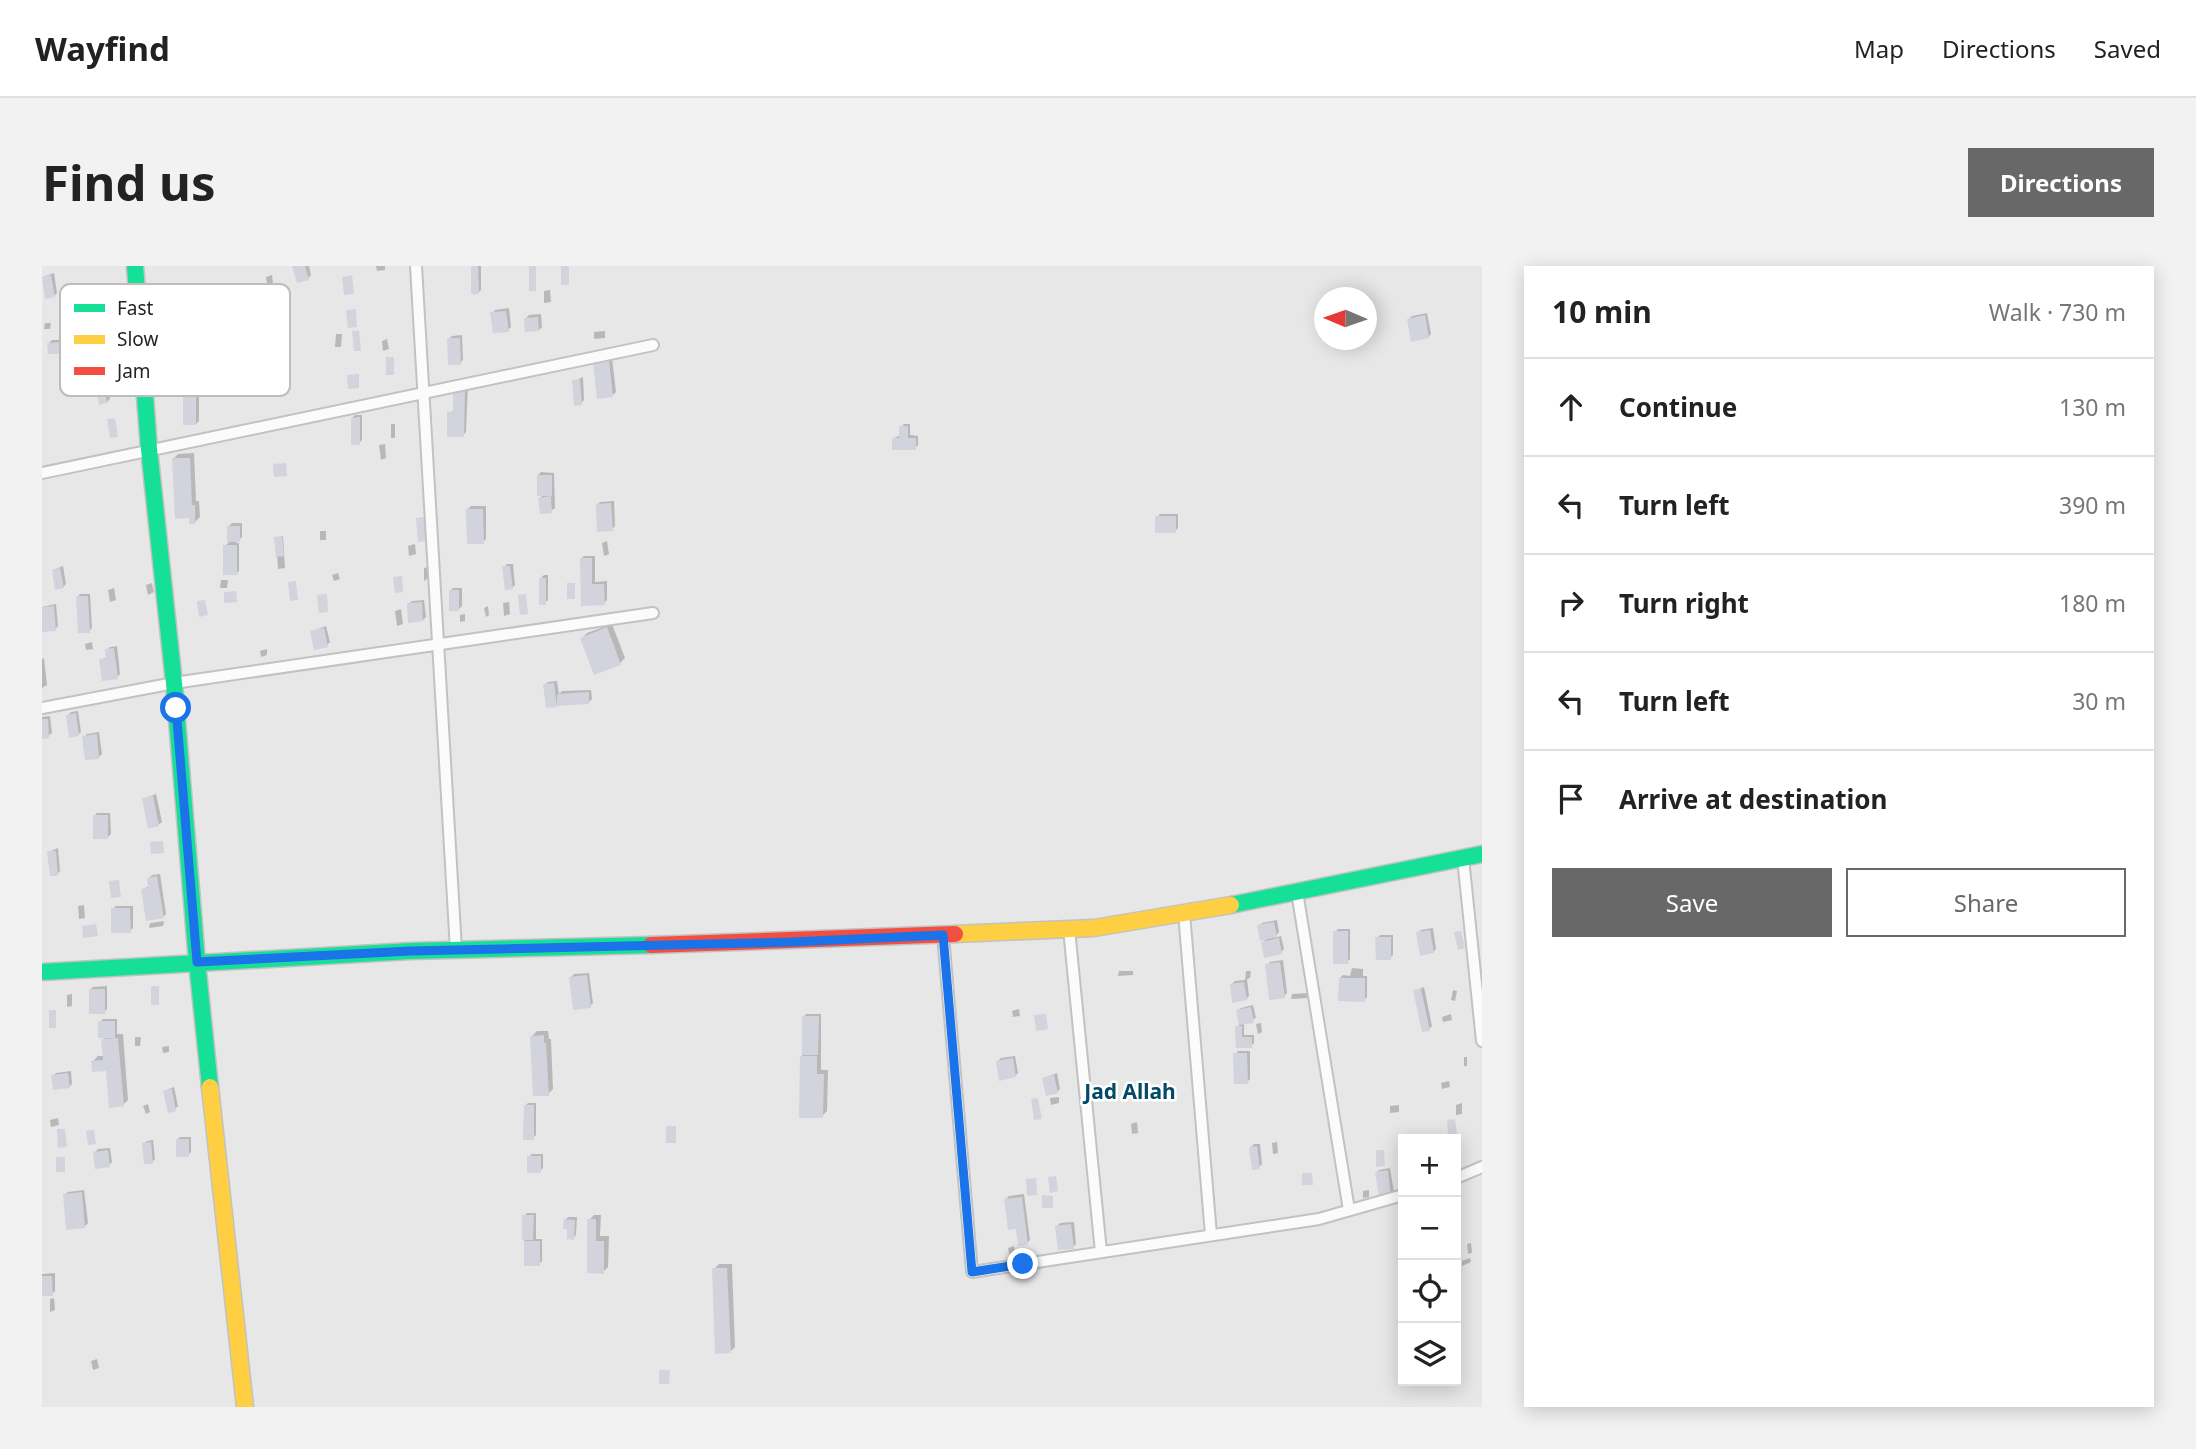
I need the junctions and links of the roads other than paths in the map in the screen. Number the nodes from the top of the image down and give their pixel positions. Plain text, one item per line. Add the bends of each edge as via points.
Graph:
1 (135, 266) edge
2 (416, 266) edge
3 (136, 284) edge
4 (653, 345) dead end
5 (423, 393) junction
6 (145, 396) edge
7 (149, 449) junction
8 (42, 473) edge
9 (653, 613) dead end
10 (438, 643) junction
11 (174, 682) junction
12 (42, 708) edge
13 (1482, 854) edge
14 (1463, 858) junction
15 (1297, 892) junction
16 (1184, 913) junction
17 (1069, 929) junction
18 (943, 935) junction
19 (456, 950) junction
20 (197, 962) junction
21 (42, 972) edge
22 (1482, 1041) edge
23 (1482, 1167) edge
24 (1461, 1176) edge
25 (1398, 1196) edge
26 (1349, 1210) junction
27 (1211, 1235) junction
28 (1101, 1252) junction
29 (245, 1407) edge

1 - 3 street
2 - 5 street
4 - 5 street
5 - 7 street
5 - 10 street
6 - 7 street
7 - 8 street
7 - 11 street
9 - 10 street
10 - 11 street
10 - 19 street
11 - 12 street
11 - 20 street
13 - 14 street
14 - 15 street
14 - 22 street
15 - 16 street
15 - 26 street
16 - 17 street
16 - 27 street
17 - 18 street
17 - 28 street
18 - 19 street
18 - 28 street via 972,1272
19 - 20 street
20 - 21 street
20 - 29 street
23 - 24 street
25 - 26 street
26 - 27 street via 1319,1219
27 - 28 street

